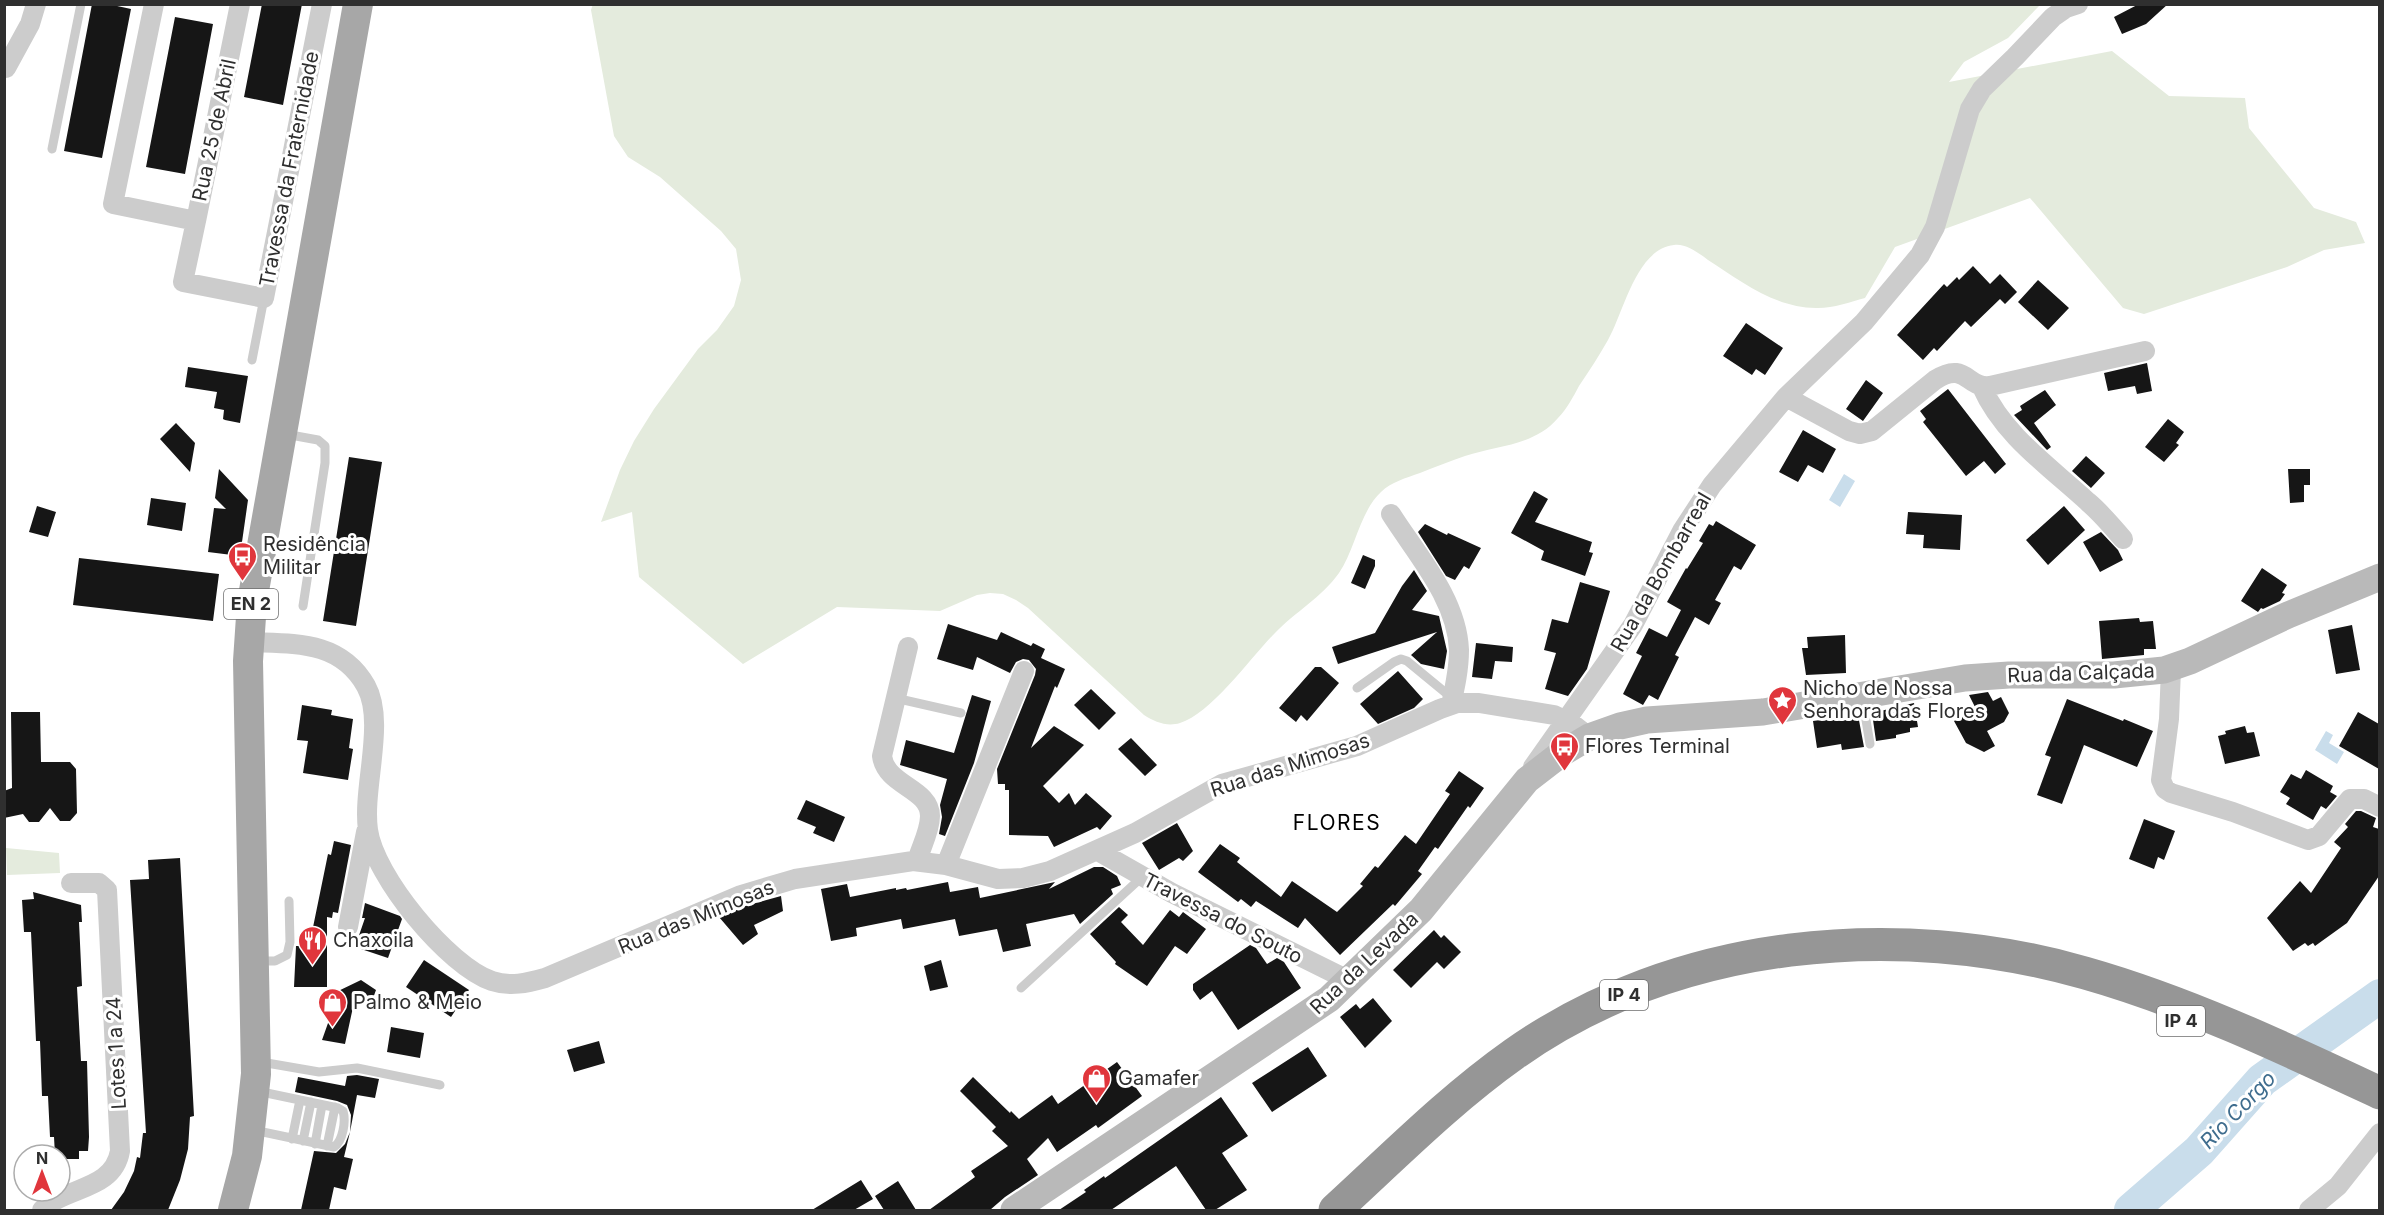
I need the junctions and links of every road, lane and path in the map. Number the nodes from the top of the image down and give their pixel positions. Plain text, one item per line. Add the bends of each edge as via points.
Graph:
1 (36, 4) edge
2 (81, 4) edge
3 (154, 4) edge
4 (240, 4) edge
5 (322, 4) edge
6 (358, 4) edge
7 (2078, 4) edge
8 (6, 68) dead end
9 (52, 148) dead end
10 (196, 221) junction
11 (264, 298) junction
12 (2145, 351) dead end
13 (252, 360) dead end
14 (1982, 387) junction
15 (1786, 397) junction
16 (282, 434) junction
17 (1391, 514) dead end
18 (2123, 539) dead end
19 (2379, 577) edge
20 (303, 606) dead end
21 (249, 642) junction
22 (908, 647) dead end
23 (2170, 669) junction
24 (1024, 671) dead end
25 (1357, 688) dead end
26 (1862, 696) junction
27 (895, 698) junction
28 (1452, 702) junction
29 (961, 713) dead end
30 (1566, 720) junction
31 (1589, 737) junction
32 (1870, 744) dead end
33 (1505, 806) junction
34 (2379, 807) edge
35 (368, 826) junction
36 (1098, 851) junction
37 (917, 861) junction
38 (946, 865) junction
39 (1142, 877) junction
40 (71, 883) dead end
41 (289, 901) dead end
42 (348, 927) dead end
43 (1975, 958) junction
44 (253, 961) junction
45 (1350, 981) junction
46 (1021, 988) dead end
47 (255, 1076) junction
48 (440, 1085) dead end
49 (2379, 1093) edge
50 (300, 1100) junction
51 (311, 1102) junction
52 (322, 1105) junction
53 (2379, 1108) edge
54 (251, 1130) junction
55 (2379, 1133) edge
56 (292, 1139) junction
57 (303, 1141) junction
58 (315, 1144) junction
59 (42, 1210) edge
60 (233, 1210) edge
61 (1014, 1210) edge
62 (1335, 1210) edge
63 (1359, 1210) edge
64 (2309, 1210) edge

1 - 8 street via 30,24
2 - 9 lane
3 - 10 street, Rua 25 de Abril via 113,204
4 - 10 street, Rua 25 de Abril
5 - 11 street, Travessa da Fraternidade
6 - 16 main road, EN 2
7 - 15 street, Rua da Bombarreal via 2047,21 1974,99 1931,236 1907,272 1864,322
10 - 11 street, Travessa da Fraternidade via 183,282
11 - 13 lane
12 - 14 street
14 - 15 street via 1964,375 1947,374 1876,428 1860,434
14 - 18 street via 2018,439
15 - 30 street, Rua da Bombarreal via 1712,485 1682,531 1633,625
16 - 20 lane via 318,440 325,446 326,454
16 - 21 main road, EN 2 via 254,589
17 - 28 street via 1450,610 1459,649
19 - 23 street, Rua da Calçada
21 - 35 street, Rua das Mimosas via 310,645 327,650 343,660 366,686 374,714
21 - 44 main road, EN 2
22 - 27 street
23 - 26 street, Rua da Calçada via 2136,674 1965,678
23 - 34 street via 2169,719 2161,776 2168,791 2308,840 2317,837 2350,799 2364,799
24 - 38 street
25 - 28 lane via 1401,659
26 - 31 street, Rua da Calçada via 1763,712 1647,720
26 - 32 lane
27 - 29 lane
27 - 37 street via 882,760 892,776 921,796 928,807 929,824
28 - 30 street, Rua das Mimosas via 1479,703
28 - 36 street, Rua das Mimosas via 1357,746 1221,784
30 - 31 street, Rua das Mimosas
30 - 33 street, Rua da Bombarreal
31 - 33 street, Rua da Levada via 1548,762
33 - 45 street, Rua da Levada via 1421,910
35 - 37 street, Rua das Mimosas via 372,848 384,872 433,938 467,969 491,981 508,984 555,975 759,889
35 - 42 street
36 - 38 street, Rua das Mimosas via 1063,867 1023,878 987,877
36 - 39 street, Travessa do Souto
37 - 38 street, Rua das Mimosas
39 - 45 street, Travessa do Souto
39 - 46 lane
40 - 59 street, Lotes 1 a 24 via 99,883 107,890 120,1151 116,1167 105,1178
41 - 44 lane via 287,955 275,961
43 - 49 highway, IP 4 via 2075,970 2142,992 2244,1032
43 - 53 highway, IP 4 via 2164,1015 2232,1041
43 - 62 highway, IP 4 via 1920,945 1798,949 1685,971 1627,993 1514,1054
43 - 63 highway, IP 4 via 1841,960 1783,966 1651,1001 1594,1025 1543,1053 1487,1094
44 - 47 main road, EN 2
45 - 61 street, Rua da Levada via 1313,1012
47 - 48 lane via 357,1068
47 - 50 lane
47 - 54 main road, EN 2
50 - 51 lane
50 - 56 lane
51 - 52 lane
51 - 57 lane
52 - 58 lane
52 - 58 lane via 344,1113 340,1139 337,1146
54 - 56 lane
54 - 60 main road, EN 2
55 - 64 street via 2338,1186
56 - 57 lane
57 - 58 lane

